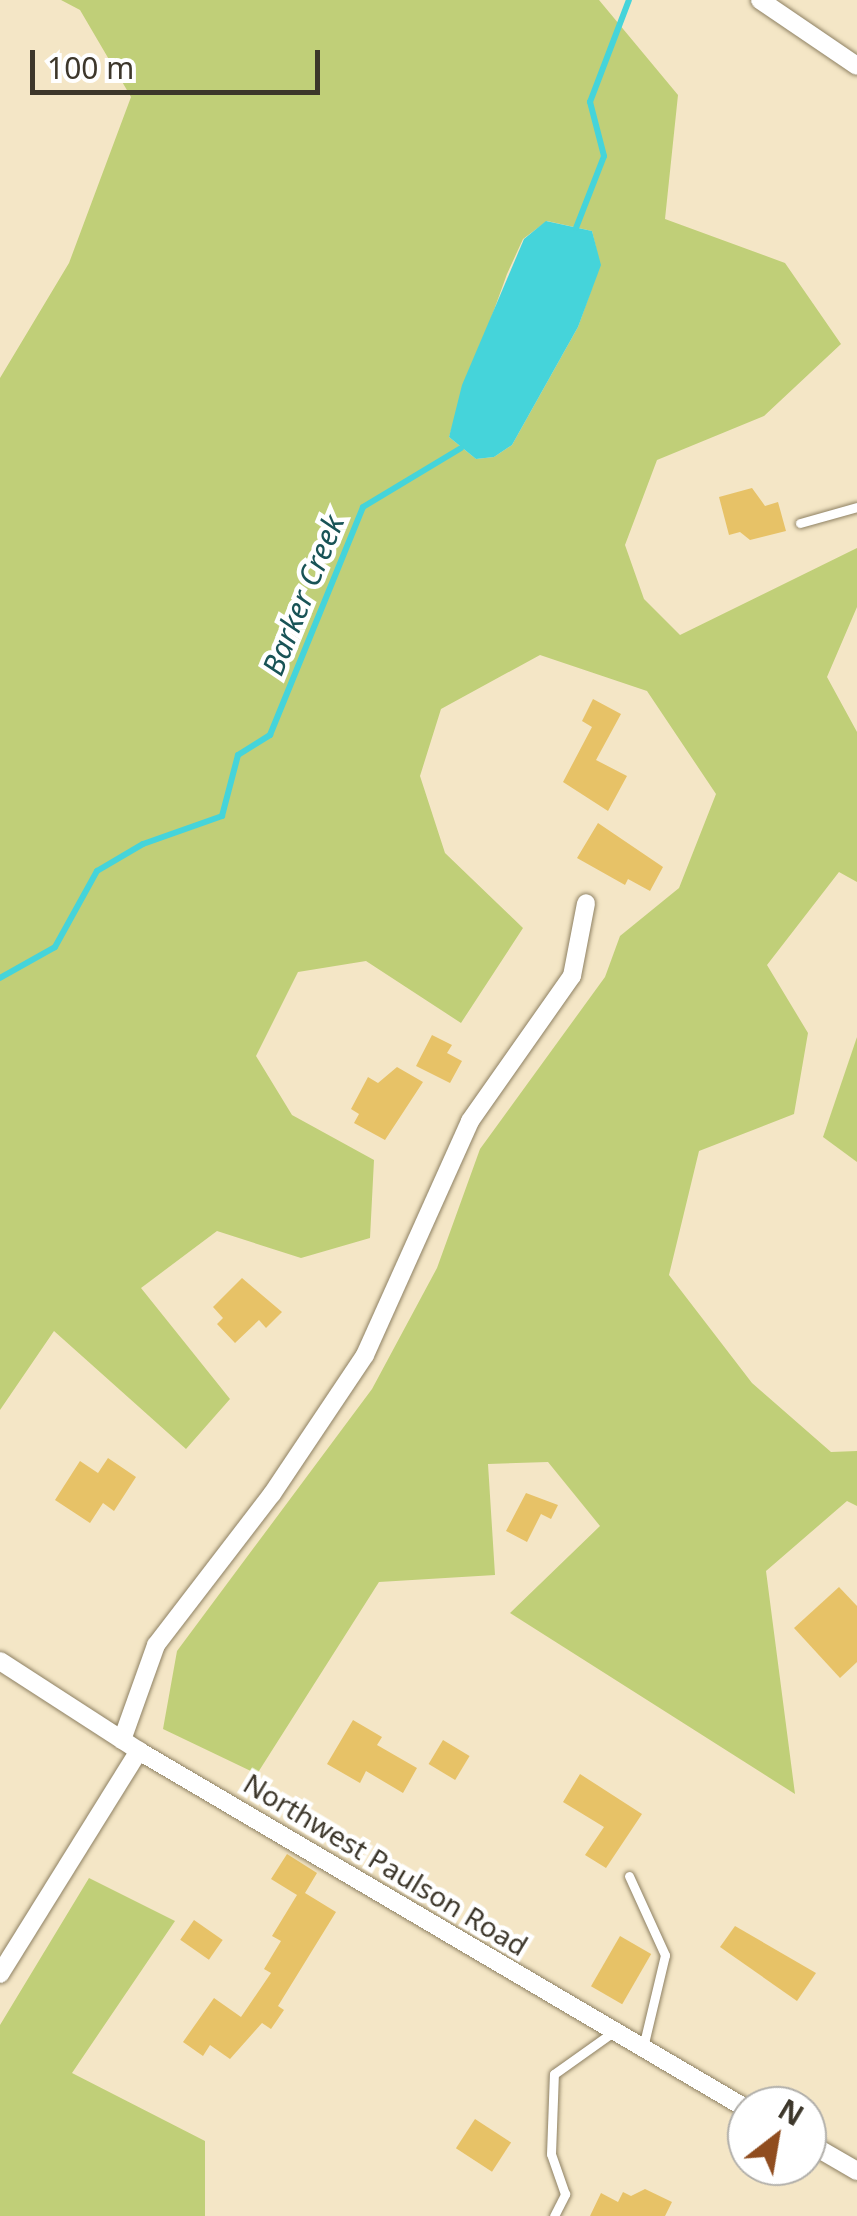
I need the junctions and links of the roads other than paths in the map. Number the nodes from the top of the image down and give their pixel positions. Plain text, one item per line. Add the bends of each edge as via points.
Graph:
1 (760, 0) edge
2 (857, 66) edge
3 (857, 508) edge
4 (800, 523) dead end
5 (586, 903) dead end
6 (0, 1661) edge
7 (122, 1740) junction
8 (139, 1751) junction
9 (629, 1876) dead end
10 (0, 1974) edge
11 (614, 2032) junction
12 (642, 2050) junction
13 (727, 2097) edge
14 (827, 2154) edge
15 (857, 2171) edge
16 (554, 2216) edge

1 - 2 street
3 - 4 lane
5 - 7 street via 572,976 464,1132 365,1355 272,1494 156,1645
6 - 7 street, Northwest Paulson Road
7 - 8 street, Northwest Paulson Road
8 - 10 street
8 - 11 street, Northwest Paulson Road
9 - 12 lane via 665,1955
11 - 12 street, Northwest Paulson Road
11 - 16 lane via 554,2074 550,2154 565,2194
12 - 13 street, Northwest Paulson Road
14 - 15 street

